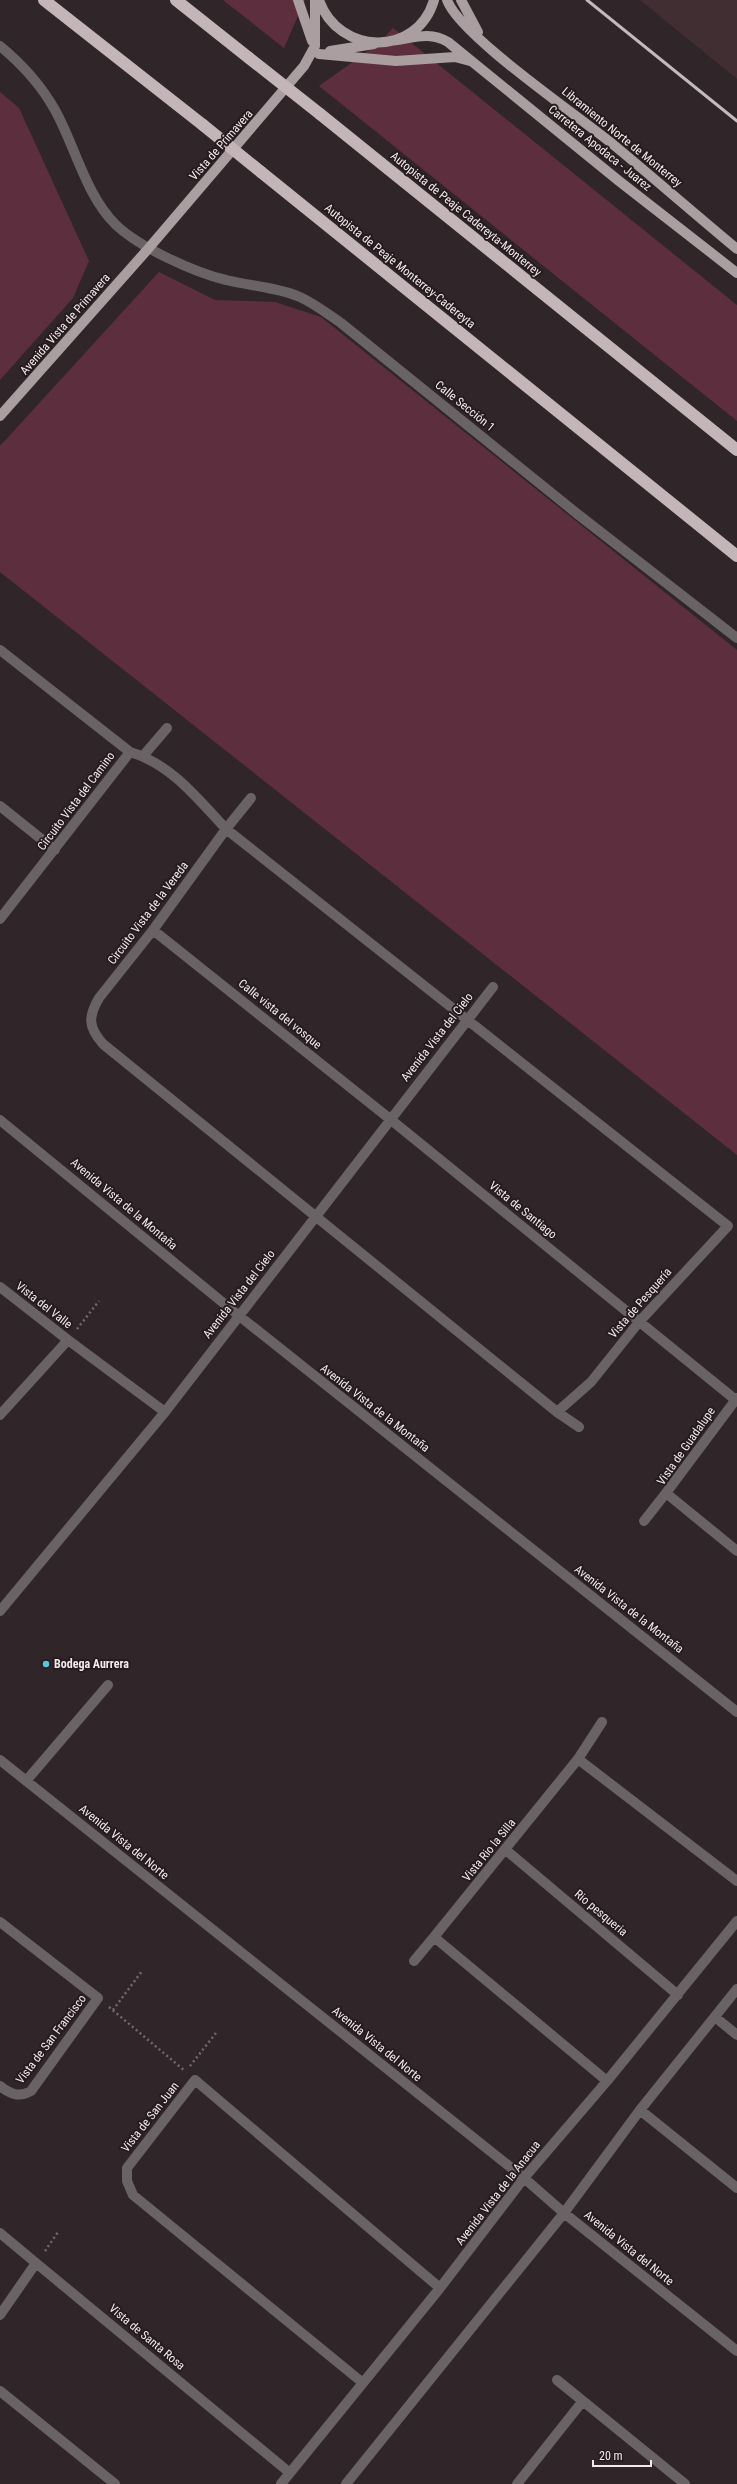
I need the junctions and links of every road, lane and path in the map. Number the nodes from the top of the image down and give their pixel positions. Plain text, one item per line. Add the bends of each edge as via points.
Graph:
1 (44, 0) edge
2 (176, 0) edge
3 (298, 0) edge
4 (315, 0) edge
5 (320, 0) edge
6 (434, 0) edge
7 (447, 0) edge
8 (461, 0) edge
9 (390, 41) junction
10 (379, 43) junction
11 (0, 46) edge
12 (489, 46) junction
13 (315, 53) junction
14 (474, 62) junction
15 (148, 249) junction
16 (737, 249) edge
17 (737, 273) edge
18 (0, 416) edge
19 (737, 450) edge
20 (737, 556) edge
21 (737, 638) edge
22 (0, 650) edge
23 (167, 728) dead end
24 (130, 752) junction
25 (143, 756) junction
26 (251, 798) dead end
27 (0, 806) edge
28 (226, 829) junction
29 (55, 850) junction
30 (0, 919) edge
31 (153, 930) junction
32 (493, 987) dead end
33 (468, 1020) junction
34 (390, 1119) junction
35 (0, 1120) edge
36 (316, 1215) junction
37 (0, 1287) edge
38 (99, 1301) dead end
39 (238, 1315) junction
40 (639, 1322) junction
41 (68, 1340) junction
42 (736, 1399) edge
43 (165, 1412) junction
44 (558, 1412) junction
45 (0, 1415) edge
46 (578, 1427) dead end
47 (666, 1494) junction
48 (644, 1521) dead end
49 (737, 1551) edge
50 (0, 1611) edge
51 (108, 1685) dead end
52 (737, 1712) edge
53 (602, 1722) dead end
54 (578, 1759) junction
55 (0, 1760) edge
56 (26, 1781) junction
57 (506, 1850) junction
58 (737, 1881) edge
59 (737, 1921) edge
60 (0, 1922) edge
61 (434, 1937) junction
62 (414, 1961) dead end
63 (142, 1972) dead end
64 (737, 1989) edge
65 (678, 1995) junction
66 (98, 1998) junction
67 (113, 2010) junction
68 (715, 2017) junction
69 (216, 2033) dead end
70 (737, 2035) edge
71 (186, 2071) junction
72 (195, 2080) junction
73 (607, 2081) junction
74 (0, 2086) edge
75 (640, 2110) junction
76 (524, 2178) junction
77 (737, 2188) edge
78 (564, 2213) junction
79 (58, 2232) dead end
80 (0, 2233) edge
81 (36, 2263) junction
82 (440, 2288) junction
83 (0, 2315) edge
84 (737, 2351) edge
85 (557, 2380) dead end
86 (363, 2383) junction
87 (0, 2391) edge
88 (582, 2402) junction
89 (290, 2473) junction
90 (680, 2483) edge
91 (115, 2484) edge
92 (281, 2484) edge
93 (346, 2484) edge
94 (517, 2484) edge

1 - 20 highway, Autopista de Peaje Monterrey-Cadereyta, bridge via 203,125
2 - 19 highway, Autopista de Peaje Cadereyta-Monterrey, bridge
3 - 13 main road
4 - 13 main road
5 - 10 main road via 327,17 345,34 367,42
6 - 9 main road via 420,24 401,38
7 - 12 main road via 457,18
8 - 12 main road via 471,21
9 - 10 main road
9 - 14 main road, Carretera Apodaca - Juarez via 437,35
10 - 13 main road
11 - 15 street, Calle Sección 1 via 27,70 43,90 103,210 129,236
12 - 16 main road, Libramiento Norte de Monterrey via 614,145
13 - 14 main road via 396,61 455,57
13 - 15 main road, Vista de Primavera
14 - 17 main road, Carretera Apodaca - Juarez via 619,181
15 - 18 main road, Avenida Vista de Primavera
15 - 21 street, Calle Sección 1 via 225,280 278,290 299,297 330,315
22 - 24 street, Circuito Vista del Camino
23 - 25 street
24 - 25 street
24 - 29 street, Circuito Vista del Camino
25 - 28 street via 180,781
26 - 28 street, Circuito Vista de la Vereda
27 - 29 street
28 - 31 street, Circuito Vista de la Vereda
28 - 33 street
29 - 30 street, Circuito Vista del Camino
31 - 34 street, Calle vista del vosque
31 - 36 street, Circuito Vista de la Vereda via 95,1004 90,1022 93,1034
32 - 33 street, Avenida Vista del Cielo
33 - 34 street, Avenida Vista del Cielo
33 - 40 street, Vista de Pesquería via 728,1226
34 - 36 street, Avenida Vista del Cielo
34 - 40 street, Vista de Santiago
35 - 39 street, Avenida Vista de la Montaña
36 - 39 street, Avenida Vista del Cielo
36 - 44 street
37 - 41 street, Vista del Valle
38 - 41 path
39 - 43 street, Avenida Vista del Cielo
39 - 52 street, Avenida Vista de la Montaña
40 - 42 street, Vista de Santiago
40 - 44 street, Vista de Pesquería via 591,1382
41 - 43 street
41 - 45 street, Vista del Valle
42 - 47 street, Vista de Guadalupe
43 - 50 street, Avenida Vista del Cielo
44 - 46 street
47 - 48 street
47 - 49 street, Vista de Guadalupe
51 - 56 street
53 - 54 street, Vista Rio la Silla
54 - 57 street, Vista Rio la Silla
54 - 58 street
55 - 56 street, Avenida Vista del Norte
56 - 76 street, Avenida Vista del Norte
57 - 61 street, Vista Rio la Silla
57 - 65 street, Rio pesqueria
59 - 65 street, Avenida Vista de la Anacua
60 - 66 street, Vista de San Francisco
61 - 62 street, Vista Rio la Silla
61 - 73 street
63 - 67 path
64 - 68 street
65 - 73 street, Avenida Vista de la Anacua
66 - 67 path
66 - 74 street, Vista de San Francisco via 31,2091 22,2096
67 - 71 path
68 - 70 street
68 - 75 street
69 - 71 path
71 - 72 path
72 - 82 street, Vista de San Juan
72 - 86 street, Vista de San Juan via 127,2168 127,2182 133,2195
73 - 76 street, Avenida Vista de la Anacua
75 - 77 street
75 - 78 street
76 - 78 street, Avenida Vista del Norte
76 - 82 street, Avenida Vista de la Anacua
78 - 84 street, Avenida Vista del Norte
78 - 93 street
79 - 81 path
80 - 81 street, Vista de Santa Rosa
81 - 83 street
81 - 89 street, Vista de Santa Rosa
82 - 86 street, Avenida Vista de la Anacua
85 - 88 street
86 - 89 street, Avenida Vista de la Anacua
87 - 91 street
88 - 90 street
88 - 94 street
89 - 92 street, Avenida Vista de la Anacua

